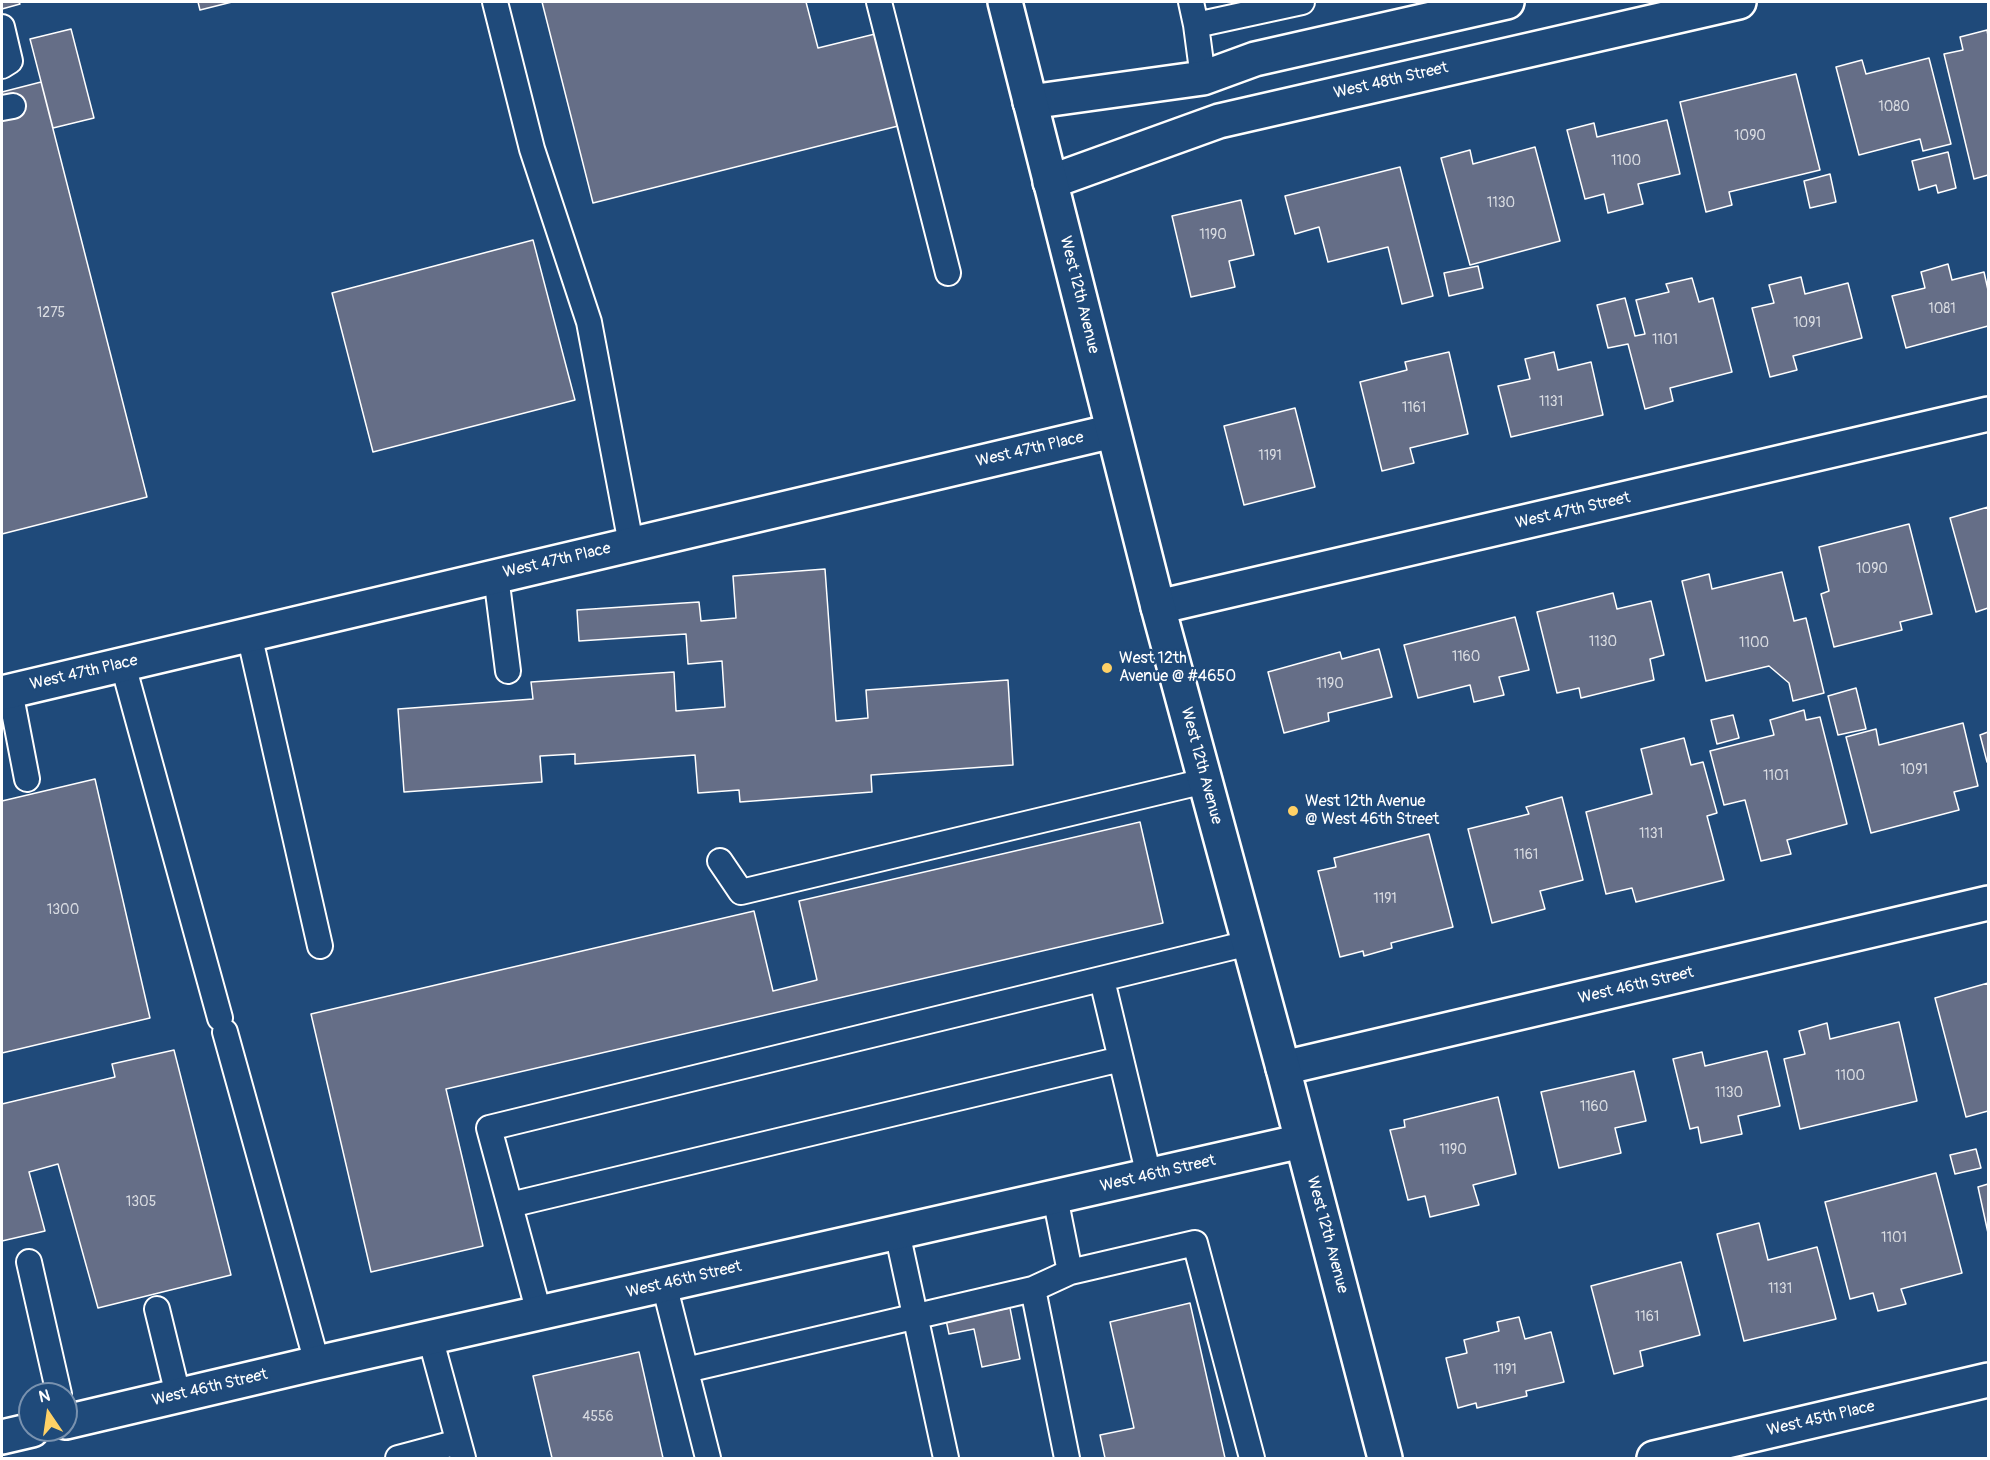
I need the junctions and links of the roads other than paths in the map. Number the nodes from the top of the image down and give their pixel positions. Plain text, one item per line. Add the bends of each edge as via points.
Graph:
1 (495, 2) edge
2 (879, 2) edge
3 (1005, 2) edge
4 (1191, 2) edge
5 (1302, 2) edge
6 (1507, 2) edge
7 (1739, 2) edge
8 (1196, 25) junction
9 (2, 27) edge
10 (2, 66) edge
11 (1203, 78) junction
12 (1030, 102) junction
13 (1050, 182) junction
14 (948, 273) dead end
15 (1989, 414) edge
16 (1113, 430) junction
17 (631, 544) junction
18 (496, 576) junction
19 (1158, 607) junction
20 (249, 634) junction
21 (123, 665) junction
22 (508, 671) dead end
23 (6, 692) edge
24 (27, 779) dead end
25 (1205, 781) junction
26 (720, 861) dead end
27 (1989, 903) edge
28 (1249, 943) junction
29 (320, 946) dead end
30 (1102, 980) junction
31 (1120, 1059) junction
32 (1283, 1068) junction
33 (1302, 1141) junction
34 (1149, 1176) junction
35 (1055, 1197) junction
36 (510, 1205) junction
37 (897, 1232) junction
38 (29, 1262) dead end
39 (1070, 1272) junction
40 (664, 1284) junction
41 (1033, 1289) junction
42 (157, 1309) dead end
43 (539, 1313) junction
44 (916, 1317) junction
45 (430, 1337) junction
46 (316, 1363) junction
47 (686, 1370) junction
48 (1989, 1380) edge
49 (56, 1382) edge
50 (178, 1395) junction
51 (78, 1419) edge
52 (18, 1433) edge
53 (2, 1437) edge
54 (460, 1450) edge
55 (398, 1458) edge
56 (708, 1458) edge
57 (946, 1458) edge
58 (1067, 1458) edge
59 (1252, 1458) edge
60 (1385, 1458) edge
61 (1654, 1458) edge

1 - 17 lane via 532,149 589,322
2 - 14 lane
3 - 12 street, West 12th Avenue
4 - 8 lane
5 - 8 lane
6 - 11 street via 1255,59
7 - 13 street, West 48th Street via 1219,121
8 - 11 lane
9 - 10 lane via 10,61
11 - 12 street
12 - 13 street, West 12th Avenue
13 - 16 street, West 12th Avenue
15 - 19 street, West 47th Street
16 - 17 street, West 47th Place
16 - 19 street, West 12th Avenue
17 - 18 street, West 47th Place
18 - 20 street, West 47th Place
18 - 22 lane
19 - 25 street, West 12th Avenue
20 - 21 street, West 47th Place
20 - 29 lane
21 - 23 street, West 47th Place
21 - 46 lane
23 - 24 lane
25 - 26 lane via 741,892
25 - 28 street, West 12th Avenue
27 - 32 street, West 46th Street
28 - 30 lane
28 - 32 street, West 12th Avenue
30 - 31 lane
30 - 36 lane via 489,1128
31 - 34 lane
31 - 36 lane
32 - 33 street, West 12th Avenue
33 - 34 street, West 46th Street
33 - 60 street, West 12th Avenue
34 - 35 street, West 46th Street
35 - 37 street, West 46th Street
35 - 39 lane
36 - 43 lane
37 - 40 street, West 46th Street
37 - 44 lane
38 - 49 lane
39 - 41 lane
39 - 59 lane via 1194,1243
40 - 43 street, West 46th Street
40 - 47 lane
41 - 44 lane
41 - 58 lane
42 - 50 lane
43 - 45 street, West 46th Street
44 - 47 lane
44 - 57 lane
45 - 46 street, West 46th Street
45 - 54 lane
46 - 50 street, West 46th Street
47 - 56 lane
48 - 61 street, West 45th Place
50 - 51 street, West 46th Street
52 - 53 street
54 - 55 lane

